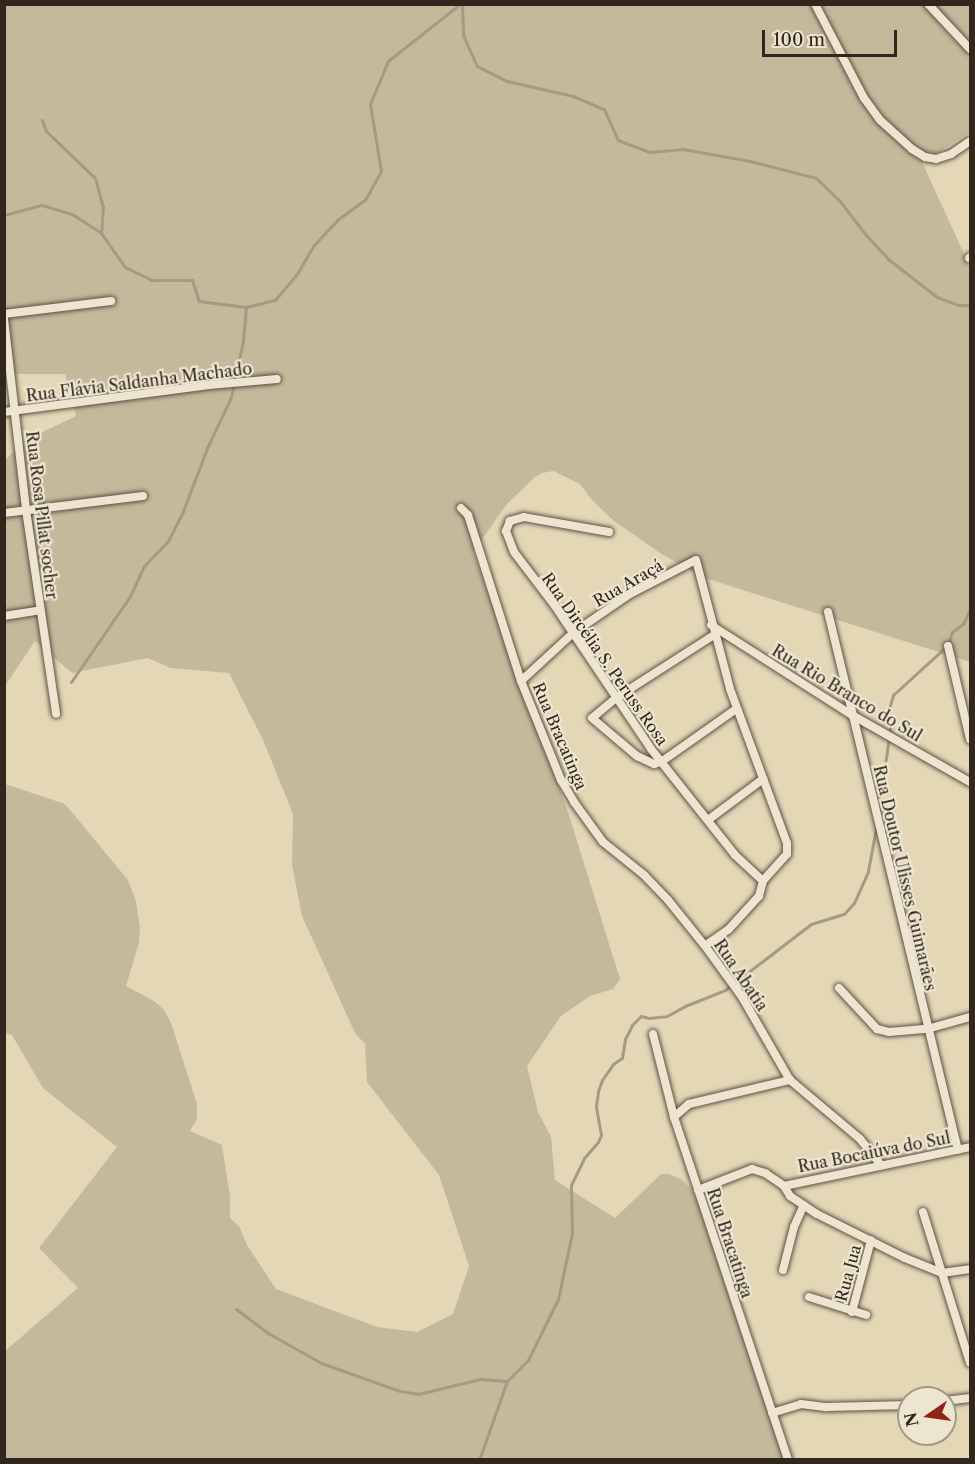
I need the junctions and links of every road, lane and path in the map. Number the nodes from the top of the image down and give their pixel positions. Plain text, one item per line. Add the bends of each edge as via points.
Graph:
1 (815, 4) edge
2 (928, 4) edge
3 (970, 49) edge
4 (970, 141) edge
5 (111, 301) dead end
6 (4, 317) edge
7 (277, 379) dead end
8 (15, 411) junction
9 (4, 412) edge
10 (143, 496) dead end
11 (461, 508) dead end
12 (26, 510) junction
13 (4, 513) edge
14 (609, 532) dead end
15 (40, 610) junction
16 (828, 612) dead end
17 (4, 616) edge
18 (711, 625) junction
19 (573, 633) junction
20 (714, 635) junction
21 (948, 646) dead end
22 (521, 681) junction
23 (616, 698) junction
24 (736, 709) junction
25 (56, 714) dead end
26 (852, 715) junction
27 (970, 739) edge
28 (661, 762) junction
29 (763, 779) junction
30 (970, 782) edge
31 (574, 802) joint
32 (708, 820) junction
33 (763, 881) junction
34 (705, 946) junction
35 (839, 988) dead end
36 (970, 1017) edge
37 (927, 1029) junction
38 (653, 1034) dead end
39 (790, 1080) junction
40 (674, 1117) junction
41 (970, 1147) edge
42 (958, 1150) junction
43 (881, 1165) junction
44 (784, 1186) junction
45 (698, 1190) junction
46 (804, 1205) junction
47 (923, 1212) dead end
48 (871, 1240) junction
49 (970, 1269) edge
50 (783, 1270) dead end
51 (942, 1273) junction
52 (809, 1296) dead end
53 (852, 1312) junction
54 (866, 1315) dead end
55 (970, 1363) edge
56 (897, 1405) edge
57 (772, 1413) junction
58 (788, 1460) edge

1 - 4 street via 864,98 880,120 912,149 925,158 936,159
2 - 3 street
5 - 6 street
6 - 8 street, Rua Rosa Pillat socher
7 - 8 street, Rua Flávia Saldanha Machado
8 - 9 street, Rua Flávia Saldanha Machado
8 - 12 street, Rua Rosa Pillat socher
10 - 12 street
11 - 22 street via 468,515
12 - 13 street
12 - 15 street, Rua Rosa Pillat socher
14 - 19 street, Rua Dircélia S. Peruss Rosa via 524,517 510,521 506,531 514,552
15 - 17 street
15 - 25 street, Rua Rosa Pillat socher
16 - 26 street, Rua Doutor Ulisses Guimarães
18 - 19 street, Rua Araçá via 696,560 630,594
18 - 20 street
18 - 26 street, Rua Rio Branco do Sul
19 - 22 street, Rua Araçá
19 - 23 street, Rua Dircélia S. Peruss Rosa
20 - 23 street
20 - 24 street
21 - 27 street
22 - 31 street, Rua Bracatinga via 561,780
23 - 28 street, Rua Dircélia S. Peruss Rosa
23 - 28 street via 592,716 594,721 637,756 654,764
24 - 28 street
24 - 29 street
26 - 30 street, Rua Rio Branco do Sul
26 - 37 street, Rua Doutor Ulisses Guimarães
28 - 32 street, Rua Dircélia S. Peruss Rosa
29 - 32 street
29 - 33 street via 787,843 787,854
31 - 34 street, Rua Abatia via 603,842 644,875
32 - 33 street, Rua Dircélia S. Peruss Rosa via 735,855
33 - 34 street via 759,896 729,929
34 - 39 street, Rua Abatia via 742,997
35 - 37 street via 877,1029
36 - 37 street
37 - 42 street, Rua Doutor Ulisses Guimarães
38 - 40 street, Rua Bracatinga
39 - 40 street via 689,1104
39 - 43 street, Rua Abatia via 860,1139
40 - 45 street, Rua Bracatinga
41 - 42 street, Rua Bocaiúva do Sul
42 - 43 street, Rua Bocaiúva do Sul
43 - 44 street, Rua Bocaiúva do Sul
44 - 45 street via 752,1168
44 - 46 street via 790,1196
45 - 57 street, Rua Bracatinga
46 - 48 street
46 - 50 street
47 - 51 street
48 - 51 street
48 - 53 street, Rua Jua
49 - 51 street
51 - 55 street
52 - 53 street
53 - 54 street
56 - 57 street via 801,1404
57 - 58 street, Rua Bracatinga

